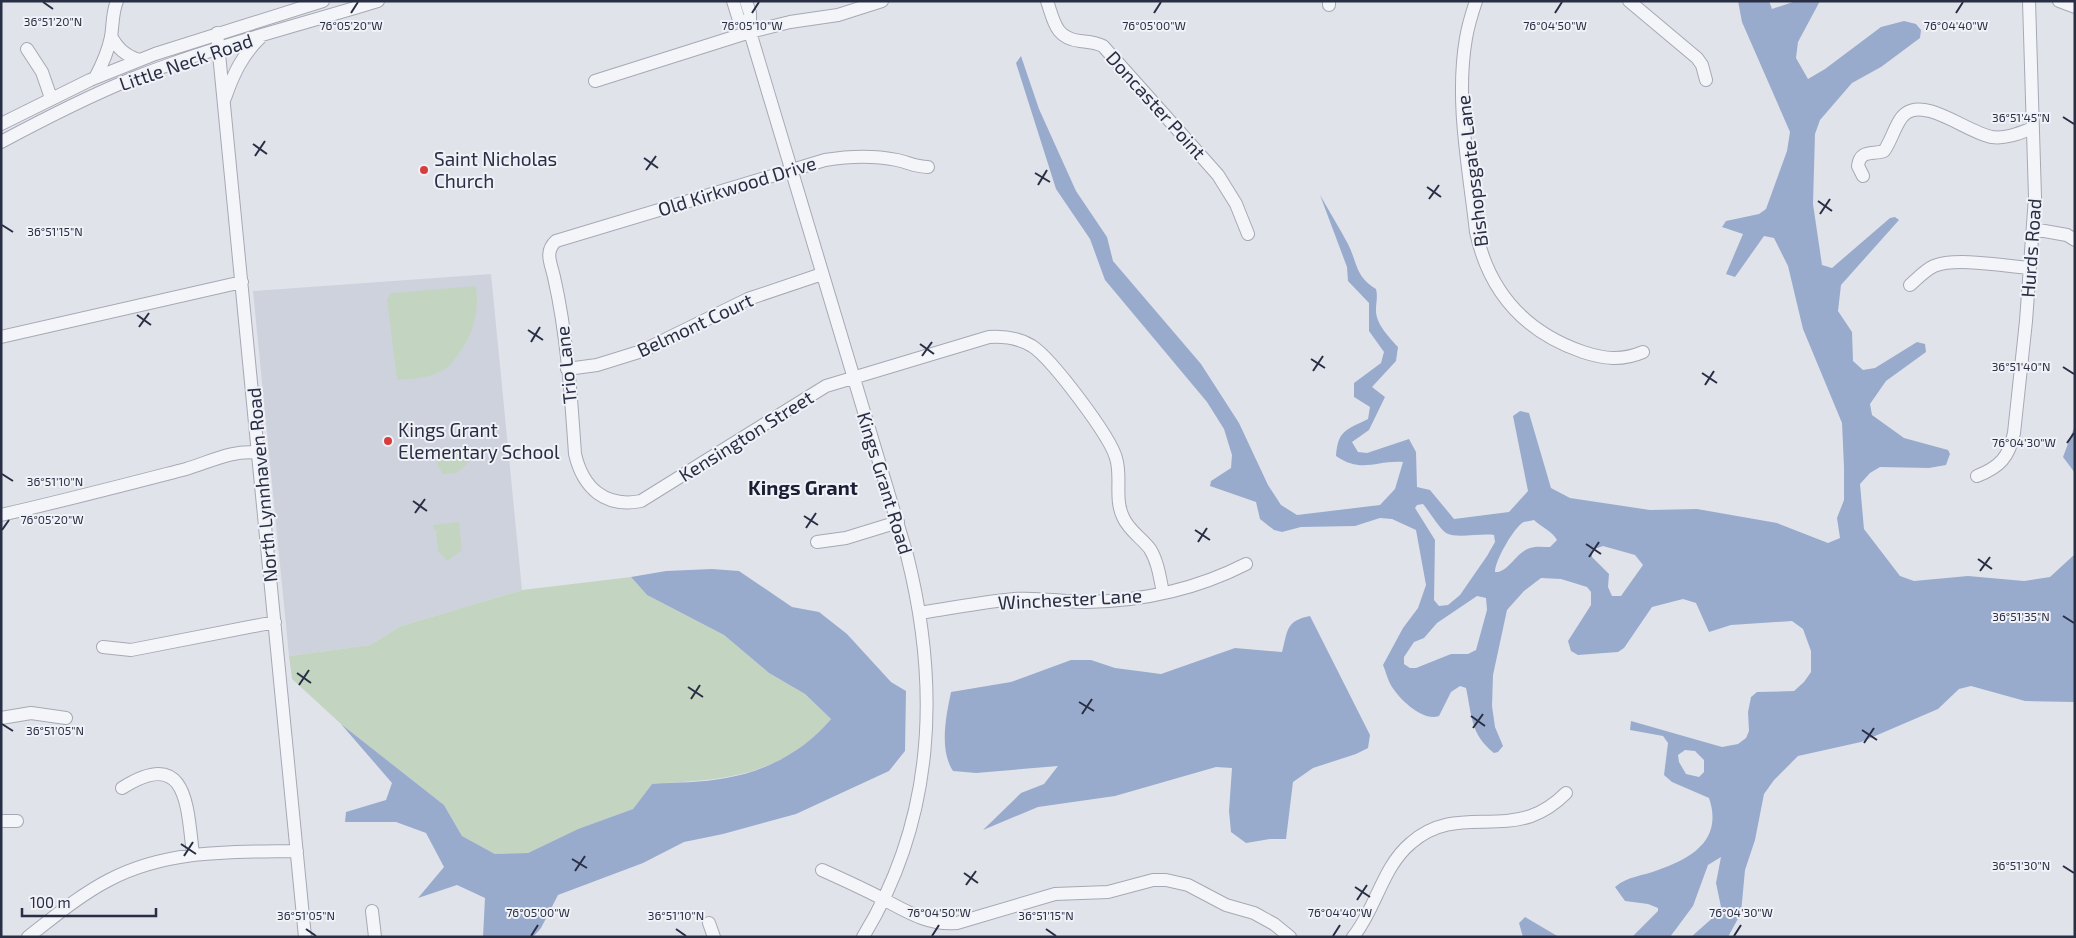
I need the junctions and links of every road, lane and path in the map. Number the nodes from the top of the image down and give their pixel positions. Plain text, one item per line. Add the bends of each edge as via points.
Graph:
1 (116, 1) edge
2 (323, 1) edge
3 (378, 1) edge
4 (733, 1) edge
5 (746, 1) edge
6 (882, 1) edge
7 (1047, 1) edge
8 (1476, 1) edge
9 (1629, 1) edge
10 (2030, 1) edge
11 (2059, 1) edge
12 (2075, 7) edge
13 (750, 32) junction
14 (217, 33) junction
15 (111, 36) junction
16 (262, 36) junction
17 (27, 49) dead end
18 (219, 49) junction
19 (139, 60) junction
20 (95, 78) junction
21 (1706, 80) dead end
22 (596, 81) dead end
23 (51, 98) junction
24 (224, 100) junction
25 (1, 124) edge
26 (2033, 128) junction
27 (1, 142) edge
28 (928, 167) dead end
29 (790, 170) junction
30 (1863, 176) dead end
31 (2033, 229) junction
32 (1248, 234) dead end
33 (2075, 240) edge
34 (552, 246) joint
35 (2030, 268) junction
36 (822, 274) junction
37 (242, 282) junction
38 (1910, 285) dead end
39 (1, 337) edge
40 (1643, 352) dead end
41 (567, 369) junction
42 (854, 378) junction
43 (259, 453) junction
44 (1977, 476) dead end
45 (641, 500) joint
46 (1, 515) edge
47 (898, 522) junction
48 (817, 542) dead end
49 (1246, 564) dead end
50 (1163, 593) junction
51 (920, 613) junction
52 (275, 622) junction
53 (103, 647) dead end
54 (1, 718) edge
55 (66, 718) dead end
56 (122, 788) dead end
57 (1566, 793) dead end
58 (1, 821) edge
59 (17, 821) dead end
60 (297, 851) junction
61 (193, 854) junction
62 (822, 870) dead end
63 (884, 900) junction
64 (372, 911) dead end
65 (710, 923) dead end
66 (28, 937) edge
67 (305, 937) edge
68 (375, 937) edge
69 (714, 937) edge
70 (863, 937) edge
71 (1290, 937) edge
72 (1353, 937) edge

1 - 15 street
2 - 14 street, Little Neck Road
3 - 16 street, Little Neck Road
4 - 13 street, Kings Grant Road via 738,17
5 - 13 street, Kings Grant Road
6 - 13 street via 838,15
7 - 32 street, Doncaster Point via 1061,34 1070,40 1095,42 1103,46 1218,175 1236,204
8 - 40 street, Bishopsgate Lane via 1466,38 1463,115 1476,232 1491,276 1523,318 1556,340 1611,358 1632,357
9 - 21 street via 1697,58
10 - 26 street, Hurds Road
11 - 12 street
13 - 22 street
13 - 29 street, Kings Grant Road
14 - 18 street, North Lynnhaven Road
14 - 19 street, Little Neck Road
15 - 19 street via 119,49
15 - 20 street
16 - 18 street, Little Neck Road
16 - 24 street via 233,75
17 - 23 street via 42,72
18 - 24 street, North Lynnhaven Road
18 - 27 street, Little Neck Road via 80,101
19 - 20 street, Little Neck Road
20 - 23 street, Little Neck Road
23 - 25 street, Little Neck Road
24 - 37 street, North Lynnhaven Road
26 - 30 street via 1993,137 1927,109 1914,109 1898,121 1884,151 1861,156 1858,166
26 - 31 street, Hurds Road
28 - 29 street, Old Kirkwood Drive via 861,157 825,160
29 - 34 street, Old Kirkwood Drive via 632,217
29 - 36 street, Kings Grant Road
31 - 33 street via 2067,235
31 - 35 street, Hurds Road
34 - 41 street, Trio Lane via 548,256 559,299
35 - 38 street via 1944,264 1930,268
35 - 44 street, Hurds Road via 2012,445 2000,464
36 - 41 street, Belmont Court via 748,298 642,351 597,365
36 - 42 street, Kings Grant Road
37 - 39 street
37 - 43 street, North Lynnhaven Road
41 - 45 street, Trio Lane via 575,454 582,475 604,497 624,503
42 - 45 street, Kensington Street via 816,391
42 - 47 street, Kings Grant Road
42 - 50 street, Kensington Street via 989,337 1014,338 1034,347 1080,400 1110,443 1118,461 1118,499 1123,518 1152,554
43 - 46 street via 222,456 188,468
43 - 52 street, North Lynnhaven Road
47 - 48 street via 846,538
47 - 51 street, Kings Grant Road
49 - 50 street, Winchester Lane via 1222,576
50 - 51 street, Winchester Lane via 1086,602 1014,599
51 - 63 street, Kings Grant Road via 927,730 924,764 913,823
52 - 53 street via 131,650
52 - 60 street, North Lynnhaven Road
54 - 55 street via 31,713
56 - 61 street via 154,775 161,774 175,780 184,794
57 - 72 street via 1531,816 1504,821 1451,823 1421,835 1395,862
58 - 59 street
60 - 61 street
60 - 67 street, North Lynnhaven Road
61 - 66 street via 152,862 109,880
62 - 63 street
63 - 70 street, Kings Grant Road
63 - 71 street via 918,917 946,924 1055,894 1102,892 1166,880 1188,884 1226,905 1254,913
64 - 68 street
65 - 69 street

